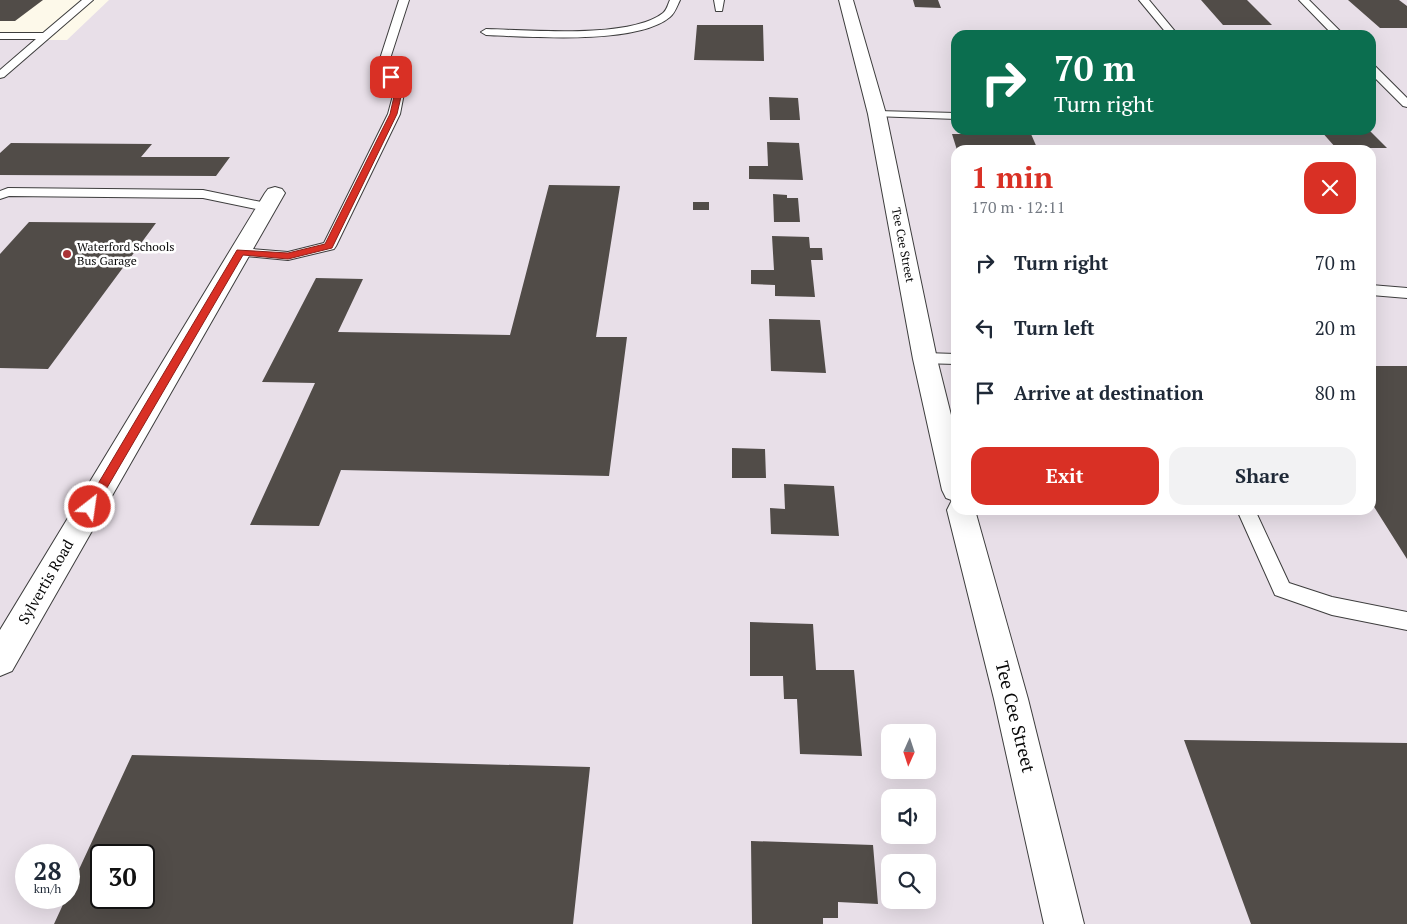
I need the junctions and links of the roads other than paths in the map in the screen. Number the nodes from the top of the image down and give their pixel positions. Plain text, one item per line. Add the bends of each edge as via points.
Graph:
1 (88, 0) edge
2 (404, 0) edge
3 (675, 0) edge
4 (846, 0) edge
5 (1144, 0) edge
6 (1304, 0) edge
7 (1169, 30) edge
8 (1334, 30) edge
9 (486, 32) dead end
10 (0, 36) edge
11 (46, 36) junction
12 (1376, 73) edge
13 (0, 75) edge
14 (1407, 104) edge
15 (877, 114) junction
16 (951, 116) edge
17 (0, 195) edge
18 (271, 200) joint
19 (240, 252) junction
20 (1376, 290) edge
21 (1407, 293) edge
22 (925, 359) junction
23 (951, 359) edge
24 (951, 469) edge
25 (962, 515) edge
26 (1248, 515) edge
27 (1407, 621) edge
28 (0, 660) edge
29 (1064, 924) edge

1 - 11 lane
2 - 19 lane via 383,65 400,88 394,114 329,246 288,256
3 - 9 lane via 669,13 661,19 634,27 562,35
4 - 15 street, Tee Cee Street
5 - 7 lane
6 - 8 lane
10 - 11 lane
11 - 13 lane
12 - 14 lane
15 - 16 lane
15 - 22 street, Tee Cee Street
17 - 18 lane via 8,192 203,194
18 - 19 street, Sylvertis Road
19 - 28 street, Sylvertis Road
20 - 21 lane
22 - 23 lane
22 - 24 street, Tee Cee Street
25 - 29 street, Tee Cee Street via 1011,699
26 - 27 lane via 1282,589 1332,606

